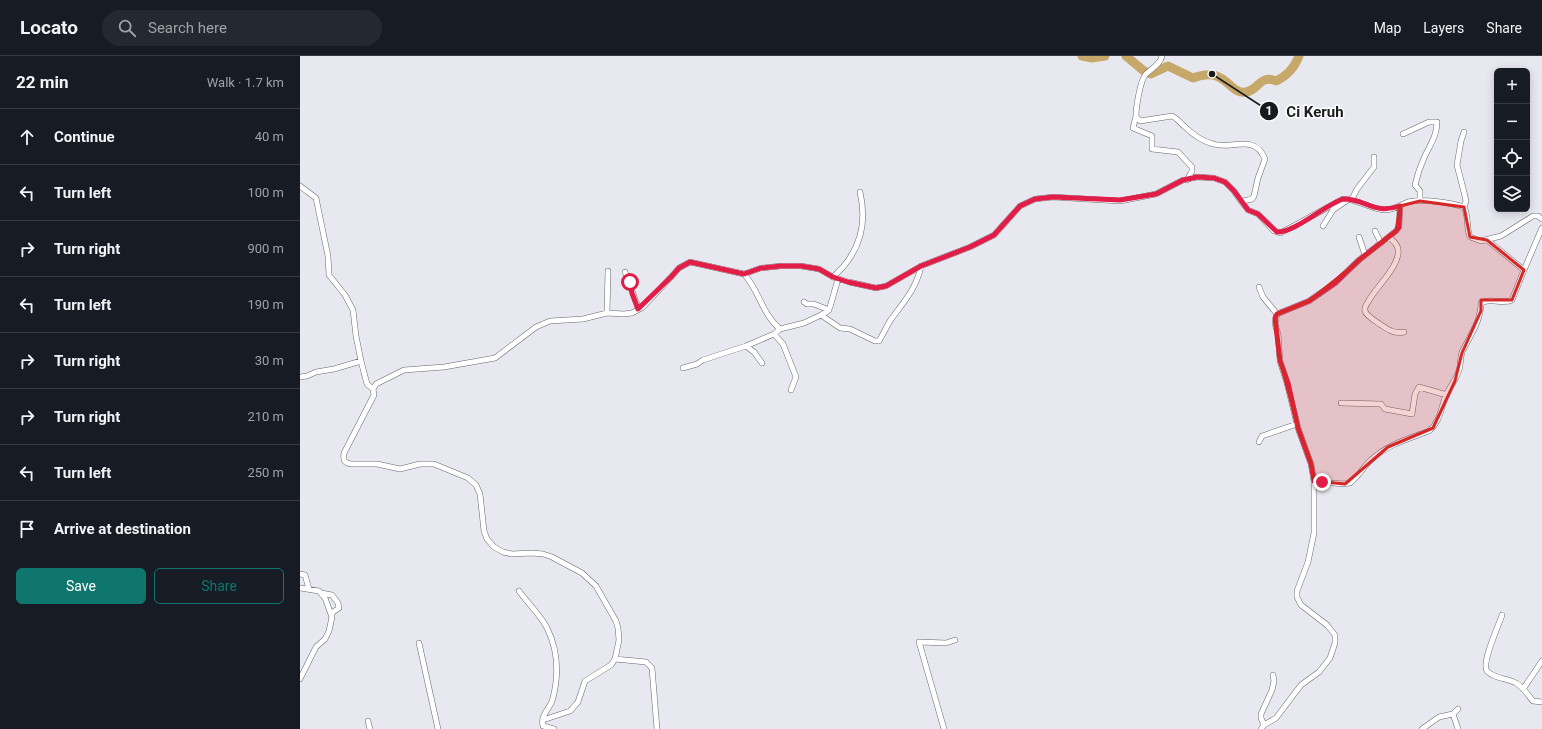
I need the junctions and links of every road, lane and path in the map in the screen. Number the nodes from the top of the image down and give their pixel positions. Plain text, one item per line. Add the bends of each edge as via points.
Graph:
1 (1162, 56) edge
2 (1136, 116) junction
3 (1464, 132) dead end
4 (1403, 134) dead end
5 (1374, 157) dead end
6 (1187, 180) junction
7 (300, 186) edge
8 (860, 192) dead end
9 (1350, 199) junction
10 (1240, 200) junction
11 (1420, 201) junction
12 (1400, 206) junction
13 (1464, 207) junction
14 (1542, 219) edge
15 (1324, 226) dead end
16 (1542, 228) edge
17 (1375, 231) dead end
18 (1359, 237) dead end
19 (1388, 237) junction
20 (1487, 240) junction
21 (1381, 243) junction
22 (1365, 255) junction
23 (921, 266) junction
24 (1524, 270) junction
25 (608, 271) dead end
26 (625, 272) dead end
27 (744, 274) junction
28 (835, 278) junction
29 (1259, 287) dead end
30 (804, 302) dead end
31 (638, 309) junction
32 (829, 310) junction
33 (607, 313) junction
34 (1277, 314) junction
35 (821, 315) junction
36 (780, 329) junction
37 (1404, 332) dead end
38 (774, 334) junction
39 (746, 346) junction
40 (361, 361) junction
41 (762, 363) dead end
42 (683, 368) dead end
43 (300, 377) edge
44 (373, 388) junction
45 (791, 390) dead end
46 (1447, 395) junction
47 (1342, 403) dead end
48 (1297, 424) junction
49 (1259, 442) dead end
50 (1314, 481) junction
51 (300, 574) edge
52 (300, 588) edge
53 (309, 589) junction
54 (520, 591) dead end
55 (321, 593) junction
56 (1502, 615) dead end
57 (331, 616) junction
58 (956, 640) dead end
59 (419, 643) dead end
60 (615, 659) junction
61 (1542, 661) edge
62 (1273, 675) dead end
63 (300, 679) edge
64 (1523, 689) junction
65 (1542, 702) edge
66 (1458, 709) dead end
67 (1453, 714) junction
68 (543, 720) junction
69 (368, 721) dead end
70 (1263, 727) edge
71 (370, 729) edge
72 (438, 729) edge
73 (554, 729) edge
74 (657, 729) edge
75 (944, 729) edge
76 (1422, 729) edge
77 (1458, 729) edge

1 - 2 street via 1160,62 1142,79
2 - 6 street via 1133,128 1152,136 1152,149 1178,152 1192,167
2 - 10 street via 1140,121 1172,116 1192,134 1214,145 1242,144 1256,147 1265,159 1254,196 1252,199
3 - 13 street via 1457,165 1466,201
4 - 11 street via 1429,122 1437,122 1437,131 1416,177 1415,185 1420,191
5 - 9 street via 1374,167
6 - 10 street via 1197,177 1214,178 1225,182
6 - 23 street via 1156,194 1120,200 1053,197 1035,199 1020,206 994,235
7 - 40 street via 316,198 328,256 329,275 353,310
8 - 28 street via 863,216 860,235 853,252
9 - 10 street via 1338,200 1280,232 1274,231
9 - 12 street via 1377,209 1390,210
9 - 15 street via 1333,210
11 - 12 street
11 - 13 street
12 - 19 street via 1399,227
13 - 20 street via 1470,237 1481,241
14 - 20 street via 1533,216 1501,236
16 - 24 street
17 - 21 street
18 - 22 street
19 - 21 street
19 - 37 street via 1395,243 1398,255 1393,268 1369,299 1365,311 1391,332
20 - 24 street
21 - 22 street
22 - 34 street via 1335,283 1309,301
23 - 28 street via 886,286 879,287 863,286
23 - 35 street via 910,293 879,341 850,329 840,328
24 - 46 street via 1512,300 1481,303 1477,322 1462,353 1460,368
25 - 33 street
26 - 31 street
27 - 28 street via 761,268 789,265 819,269
27 - 31 street via 690,262 683,264
27 - 36 street via 751,281 763,308
28 - 32 street
29 - 34 street via 1263,297
30 - 32 street
31 - 33 street via 632,313
32 - 35 street
33 - 44 street via 583,319 550,321 536,327 495,358 444,367 404,370
34 - 48 street via 1275,324 1280,361
35 - 36 street via 804,323
36 - 38 street
38 - 39 street
38 - 45 street via 783,344 796,377
39 - 41 street
39 - 42 street
40 - 43 street
40 - 44 street via 367,384
44 - 60 street via 374,395 344,453 344,461 347,464 378,464 400,469 420,464 434,464 468,478 476,485 480,494 487,539 494,547 512,554 532,553 552,557 582,573 596,586 618,628 619,640
46 - 47 street via 1419,387 1414,394 1412,414 1385,409 1381,404
46 - 50 street via 1433,428 1401,440 1378,453 1350,483
48 - 49 street via 1262,436
48 - 50 street
50 - 70 street via 1314,533 1297,597 1301,605 1327,625 1335,635 1335,643 1330,658 1319,672 1301,685 1276,718
51 - 53 street via 305,575
52 - 53 street
53 - 55 street
54 - 68 street via 547,628 556,654 557,673 553,700
55 - 57 street
55 - 57 street via 332,595 338,603 339,608
56 - 64 street via 1489,650 1487,671 1516,683
57 - 63 street via 329,631 316,647
58 - 75 street via 946,643 919,642
59 - 72 street
60 - 68 street via 611,665 585,681 575,706 566,713
60 - 74 street via 646,662 652,668
61 - 64 street
62 - 70 street via 1272,690 1261,714
64 - 65 street via 1533,701
66 - 67 street
67 - 76 street via 1439,717
67 - 77 street
68 - 73 street via 543,726
69 - 71 street

